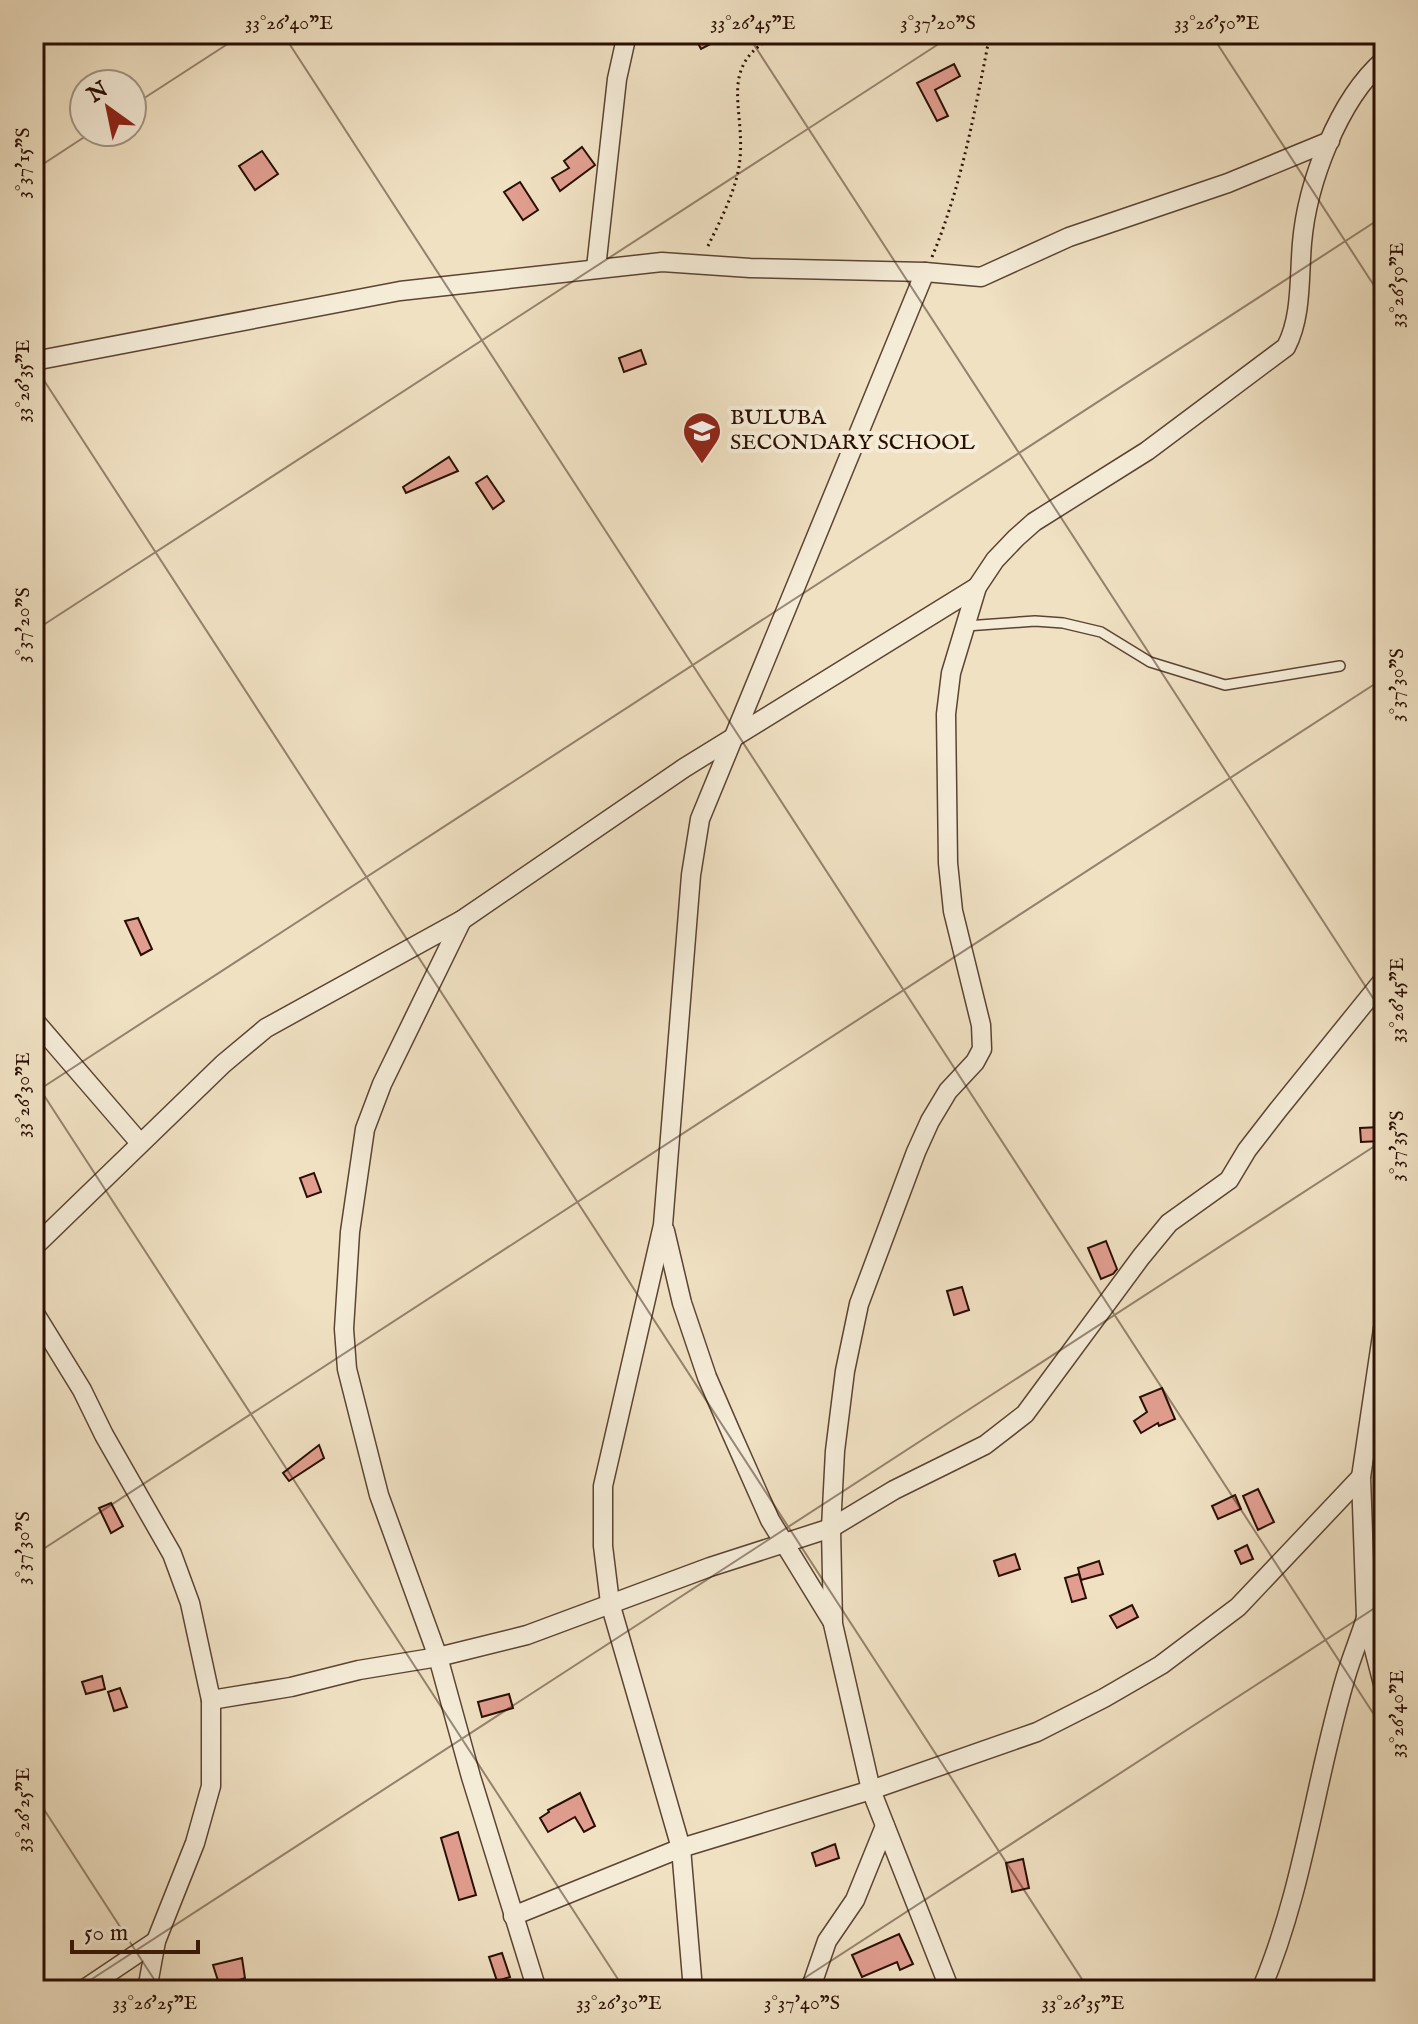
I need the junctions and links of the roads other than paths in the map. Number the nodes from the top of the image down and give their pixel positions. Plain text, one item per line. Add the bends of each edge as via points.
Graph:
1 (627, 34) edge
2 (1384, 60) edge
3 (1330, 141) junction
4 (596, 268) junction
5 (925, 272) junction
6 (34, 361) edge
7 (977, 587) junction
8 (966, 626) junction
9 (1340, 666) dead end
10 (736, 735) junction
11 (462, 920) junction
12 (1384, 979) edge
13 (34, 1020) edge
14 (140, 1143) junction
15 (663, 1225) junction
16 (34, 1247) edge
17 (34, 1312) edge
18 (1384, 1322) edge
19 (1361, 1477) junction
20 (831, 1528) junction
21 (785, 1543) junction
22 (610, 1603) junction
23 (1366, 1618) junction
24 (833, 1624) junction
25 (438, 1657) junction
26 (1384, 1688) edge
27 (211, 1700) junction
28 (871, 1790) junction
29 (885, 1826) junction
30 (681, 1848) junction
31 (513, 1916) junction
32 (156, 1941) junction
33 (83, 1990) edge
34 (147, 1990) edge
35 (537, 1990) edge
36 (693, 1990) edge
37 (810, 1990) edge
38 (950, 1990) edge
39 (1261, 1990) edge

1 - 4 street via 617,79
2 - 3 street via 1355,92
3 - 5 street via 1228,183 1069,237 988,275
3 - 7 street via 1311,190 1295,323 1286,347 1147,451 1034,522 995,560
4 - 5 street via 662,262
4 - 6 street via 400,291
5 - 10 street
7 - 8 street
7 - 10 street
8 - 9 lane via 1063,623 1101,632 1150,662 1225,685
8 - 20 street via 951,673 946,714 948,863 982,1049 930,1121 859,1304 835,1451
10 - 11 street
10 - 15 street via 697,833
11 - 14 street via 266,1028
11 - 25 street via 365,1129 344,1292 347,1369 367,1454
12 - 20 street via 1247,1150 1229,1180 1156,1238 1025,1414 985,1445
13 - 14 street
14 - 16 street
15 - 21 street via 707,1377
15 - 22 street via 603,1486
17 - 27 street via 172,1554 190,1603
18 - 19 street
19 - 23 street
19 - 28 street via 1238,1607 1161,1665 1037,1732
20 - 21 street
20 - 24 street
21 - 22 street
21 - 24 street
22 - 25 street via 527,1635
22 - 30 street
23 - 26 street
23 - 39 street via 1346,1676 1296,1890
24 - 28 street
25 - 27 street
25 - 31 street
27 - 32 street via 212,1765 206,1805
28 - 29 street
28 - 30 street
29 - 37 street via 855,1900 827,1941
29 - 38 street
30 - 31 street
30 - 36 street
31 - 35 street
32 - 33 street
32 - 34 street

